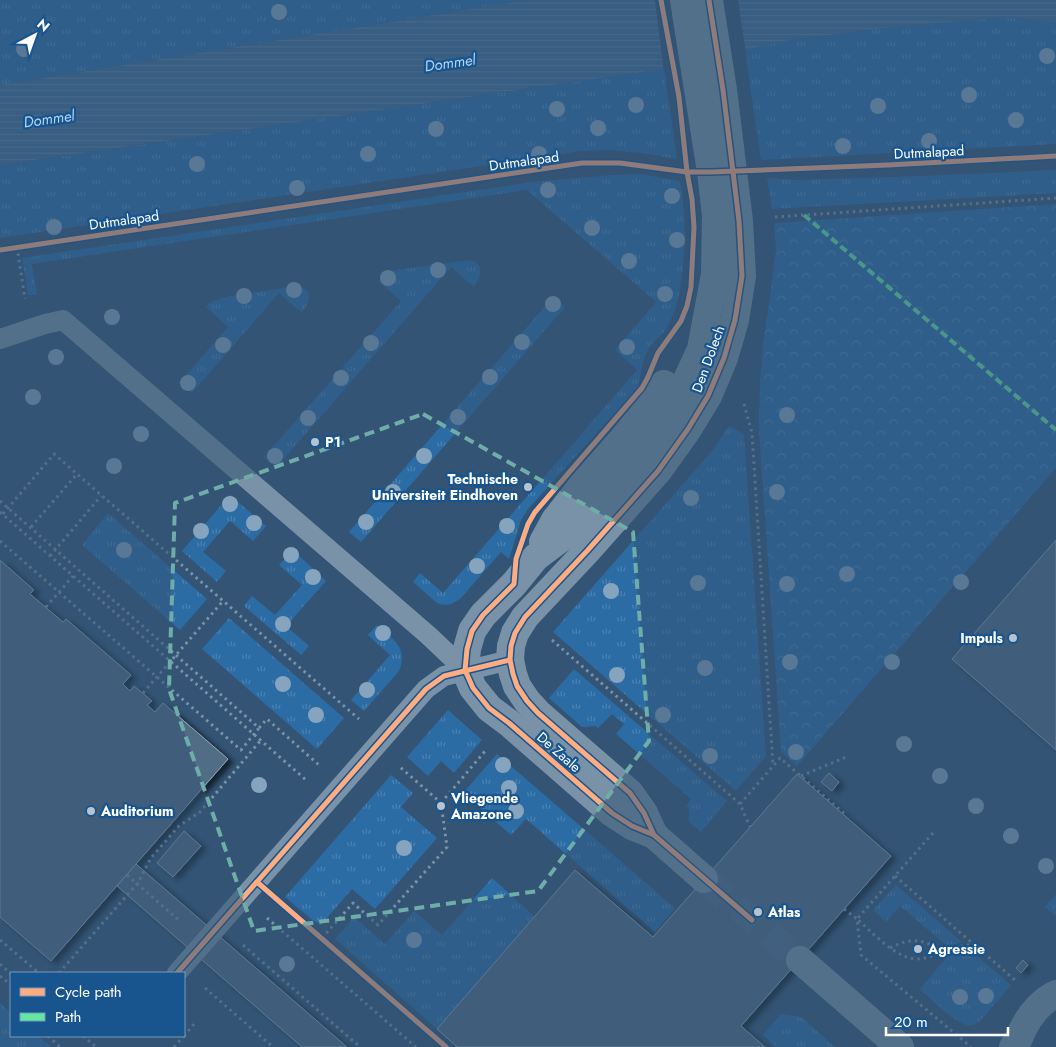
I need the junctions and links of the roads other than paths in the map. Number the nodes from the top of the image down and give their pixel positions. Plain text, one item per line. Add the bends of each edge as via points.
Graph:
1 (684, 0) edge
2 (709, 0) edge
3 (711, 90) junction
4 (0, 339) edge
5 (510, 660) junction
6 (465, 670) junction
7 (654, 836) junction
8 (704, 879) tunnel mouth
9 (800, 960) tunnel mouth
10 (180, 970) edge
11 (1051, 1002) edge
12 (1016, 1044) edge
13 (900, 1047) edge

1 - 3 street, Den Dolech
2 - 3 street, Den Dolech
3 - 5 street, Den Dolech via 739,221 742,276 724,358 708,396 658,471 525,617 515,633
3 - 6 street, Den Dolech via 715,274 706,320 651,405 555,520 536,557 483,615 472,631
4 - 6 lane via 64,320
5 - 6 lane
5 - 7 street, De Zaale via 512,674 526,701 630,793 644,812
6 - 7 street, De Zaale via 473,688 489,708 612,813
6 - 10 lane via 444,676 426,689
7 - 8 street, De Zaale
9 - 13 street
11 - 12 street via 1039,1030

